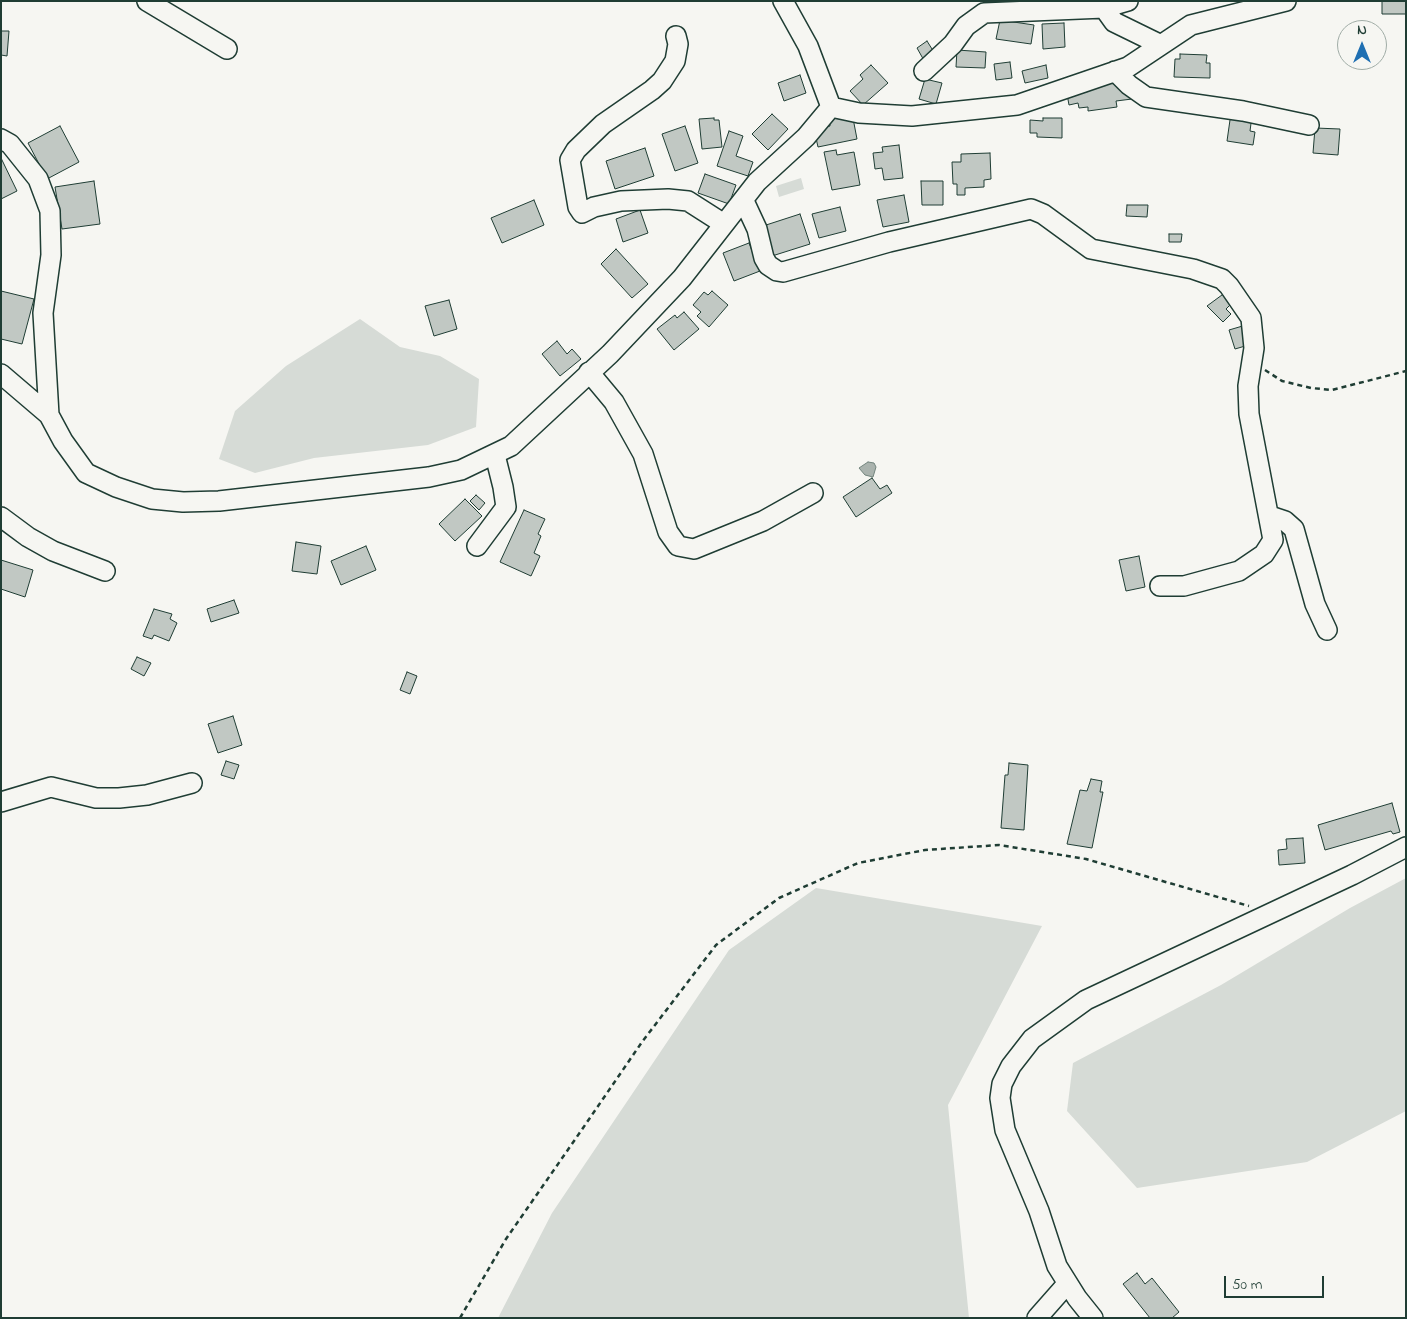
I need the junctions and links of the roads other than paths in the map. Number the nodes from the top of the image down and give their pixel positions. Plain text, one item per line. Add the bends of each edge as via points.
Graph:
1 (147, 1) edge
2 (783, 1) edge
3 (1128, 1) edge
4 (1286, 1) edge
5 (1034, 6) edge
6 (1104, 8) junction
7 (676, 36) dead end
8 (1161, 45) junction
9 (227, 49) dead end
10 (924, 70) dead end
11 (1115, 70) junction
12 (832, 107) junction
13 (1309, 125) dead end
14 (1, 139) edge
15 (744, 201) junction
16 (724, 224) junction
17 (589, 372) junction
18 (1, 374) edge
19 (49, 415) junction
20 (495, 455) junction
21 (813, 492) dead end
22 (1270, 516) junction
23 (1, 517) edge
24 (477, 546) dead end
25 (105, 571) dead end
26 (1160, 586) dead end
27 (1327, 630) dead end
28 (192, 783) dead end
29 (1, 802) edge
30 (1406, 847) edge
31 (1067, 1284) junction
32 (1038, 1318) edge
33 (1093, 1318) edge

1 - 9 street
2 - 12 street via 808,46
3 - 6 street
4 - 8 street via 1191,25
5 - 6 street
5 - 10 street via 984,13 966,26 953,44
6 - 8 street via 1114,22
7 - 16 street via 675,61 662,81 603,124 570,160 578,207 582,214 594,206 621,201 688,201
8 - 11 street via 1142,59
11 - 12 street via 1017,105 989,109 912,116 859,113
11 - 13 street via 1129,86 1146,97 1243,111
12 - 15 street via 806,137 757,182
14 - 19 street via 10,144 38,179 50,211 51,255 43,313
15 - 16 street
15 - 22 street via 768,265 783,272 1020,210 1037,211 1091,249 1193,269 1222,279 1252,318 1249,414
16 - 17 street via 682,278
17 - 20 street via 511,446
17 - 21 street via 614,402 643,454 668,532 678,546 694,549 763,521
18 - 19 street
19 - 20 street via 86,472 116,487 152,499 229,500 429,477 461,470
20 - 24 street via 506,507
22 - 26 street via 1271,547 1254,563 1224,577 1184,586
22 - 27 street via 1285,521 1294,529 1315,604
23 - 25 street via 53,551
28 - 29 street via 147,795 119,798 96,798 51,788
30 - 31 street via 1086,1000 1032,1039 1010,1066 1000,1098 1005,1130 1039,1211 1057,1266
31 - 32 street
31 - 33 street

